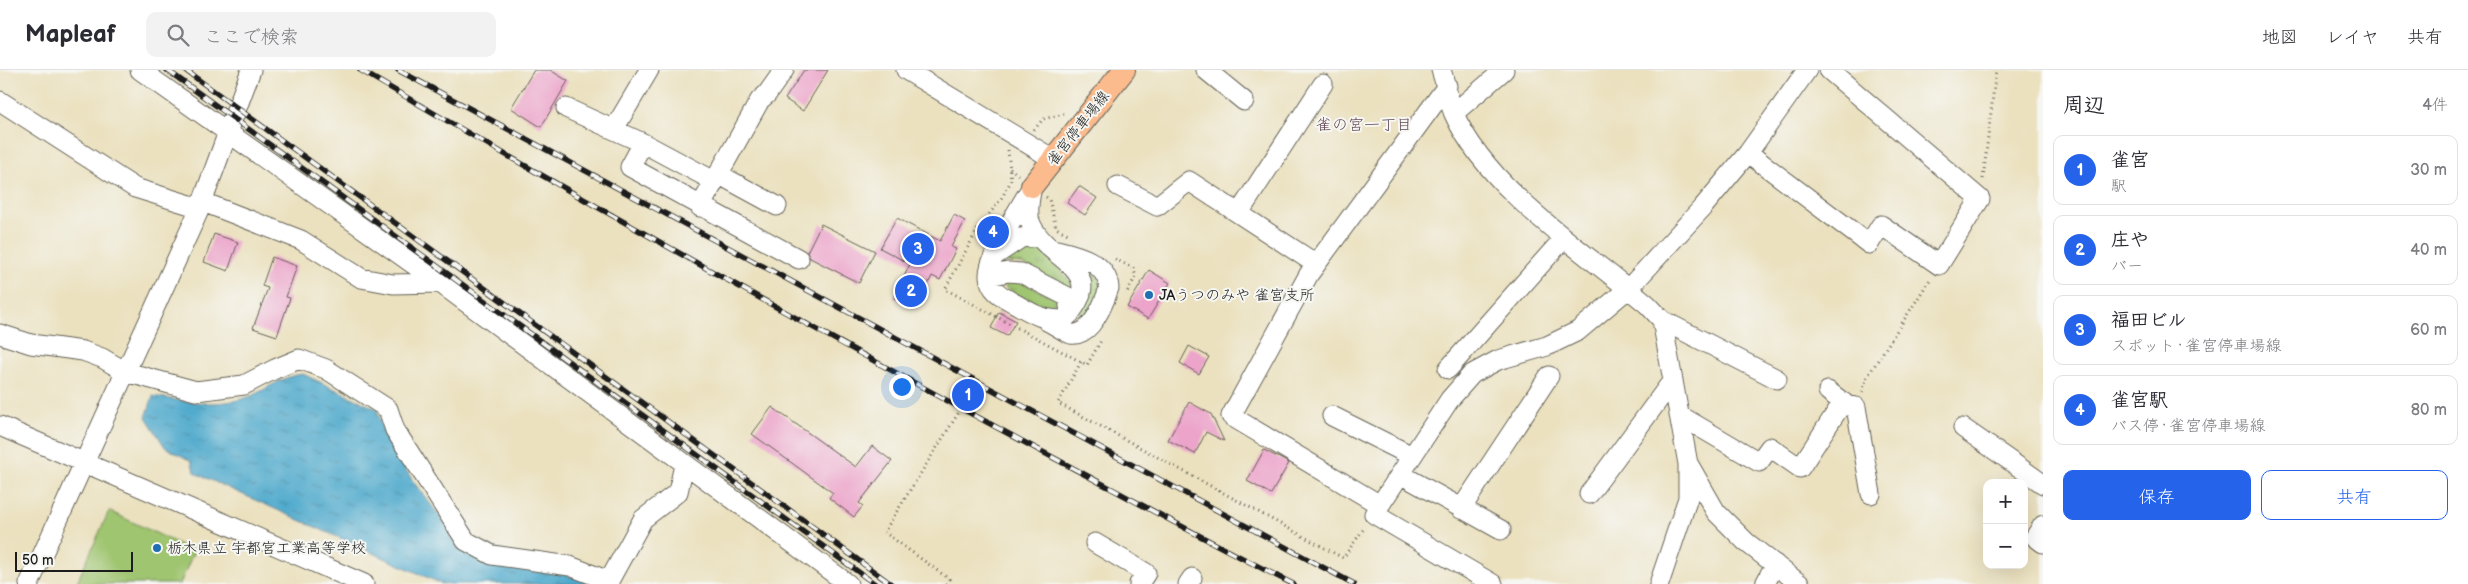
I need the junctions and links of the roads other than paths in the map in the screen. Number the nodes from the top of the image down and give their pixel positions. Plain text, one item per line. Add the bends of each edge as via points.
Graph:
1 (140, 70) edge
2 (251, 70) edge
3 (649, 70) edge
4 (784, 70) edge
5 (906, 70) edge
6 (1124, 70) edge
7 (1206, 70) edge
8 (1504, 70) edge
9 (1807, 70) edge
10 (1829, 70) edge
11 (1444, 78) edge
12 (1323, 84) dead end
13 (0, 101) edge
14 (1244, 102) dead end
15 (566, 108) dead end
16 (1454, 113) junction
17 (614, 129) junction
18 (227, 133) junction
19 (643, 144) junction
20 (1748, 153) junction
21 (1053, 160) junction
22 (716, 177) junction
23 (1032, 186) junction
24 (1118, 186) dead end
25 (202, 205) junction
26 (777, 206) dead end
27 (700, 207) junction
28 (1238, 213) junction
29 (1038, 236) junction
30 (1564, 238) junction
31 (1054, 249) junction
32 (994, 256) junction
33 (799, 259) dead end
34 (1316, 264) junction
35 (988, 276) junction
36 (439, 282) junction
37 (1629, 288) junction
38 (1070, 314) junction
39 (1046, 320) junction
40 (1662, 320) junction
41 (0, 334) edge
42 (1448, 369) dead end
43 (126, 372) junction
44 (1549, 376) dead end
45 (1777, 379) dead end
46 (1673, 380) junction
47 (1828, 390) dead end
48 (1850, 405) junction
49 (1679, 415) junction
50 (1332, 416) dead end
51 (0, 426) edge
52 (1963, 428) dead end
53 (1412, 456) junction
54 (84, 463) junction
55 (684, 464) junction
56 (1688, 464) junction
57 (1400, 474) junction
58 (2043, 484) edge
59 (1590, 494) dead end
60 (1871, 494) dead end
61 (1377, 509) junction
62 (1461, 509) junction
63 (2043, 525) edge
64 (1501, 530) dead end
65 (1095, 543) dead end
66 (2043, 543) edge
67 (1775, 564) junction
68 (608, 583) edge
69 (29, 584) edge
70 (364, 584) edge
71 (848, 584) edge
72 (1139, 584) edge
73 (1493, 584) edge
74 (1659, 584) edge
75 (1765, 584) edge
76 (1800, 584) edge

1 - 18 street
2 - 18 street
3 - 17 street
4 - 22 street via 760,100
5 - 21 street
6 - 21 main road, 雀宮停車場線
7 - 14 street
8 - 16 street
9 - 20 street
10 - 20 street via 1980,199 1939,265 1881,225 1869,244
11 - 16 street
11 - 34 street
12 - 28 street
13 - 25 street via 135,188
15 - 17 street
16 - 30 street via 1478,154 1526,206
17 - 19 street
18 - 25 street
18 - 36 street
19 - 22 street
19 - 27 street via 630,168
20 - 37 street via 1703,208
21 - 23 main road, 雀宮停車場線
22 - 26 street
22 - 27 street
23 - 29 street via 1028,208 1030,223
23 - 32 street
24 - 28 street via 1157,206 1189,181
25 - 36 street via 300,240 361,278 393,284
25 - 43 street
27 - 33 street
28 - 34 street
29 - 31 street
29 - 32 street via 1021,238
30 - 37 street
30 - 42 street
31 - 38 street via 1074,271 1084,290
31 - 39 street via 1093,263 1105,276 1109,288 1088,328 1071,334
32 - 35 street
34 - 61 street via 1231,416
35 - 38 street via 1022,273 1068,297
35 - 39 street via 998,294
36 - 55 street
37 - 40 street
37 - 53 street via 1578,331 1547,346 1498,360 1472,374 1450,399
38 - 39 street via 1064,320
40 - 45 street
40 - 46 street
41 - 43 street via 31,344 83,351
43 - 54 street
43 - 68 street via 196,391 244,385 299,359 326,369 388,409 395,430 466,541 492,555 570,566
44 - 62 street
46 - 49 street
46 - 59 street
47 - 48 street
48 - 49 street via 1800,468 1770,447 1759,462
48 - 60 street
49 - 56 street
50 - 53 street
51 - 54 street
52 - 58 street
53 - 57 street
54 - 69 street
54 - 70 street
55 - 68 street via 678,492 644,520
55 - 71 street
56 - 67 street via 1716,512 1746,542
56 - 74 street via 1688,498
57 - 61 street
57 - 62 street
61 - 73 street
62 - 64 street
63 - 66 street via 2035,537
65 - 72 street via 1146,573
67 - 75 street
67 - 76 street

